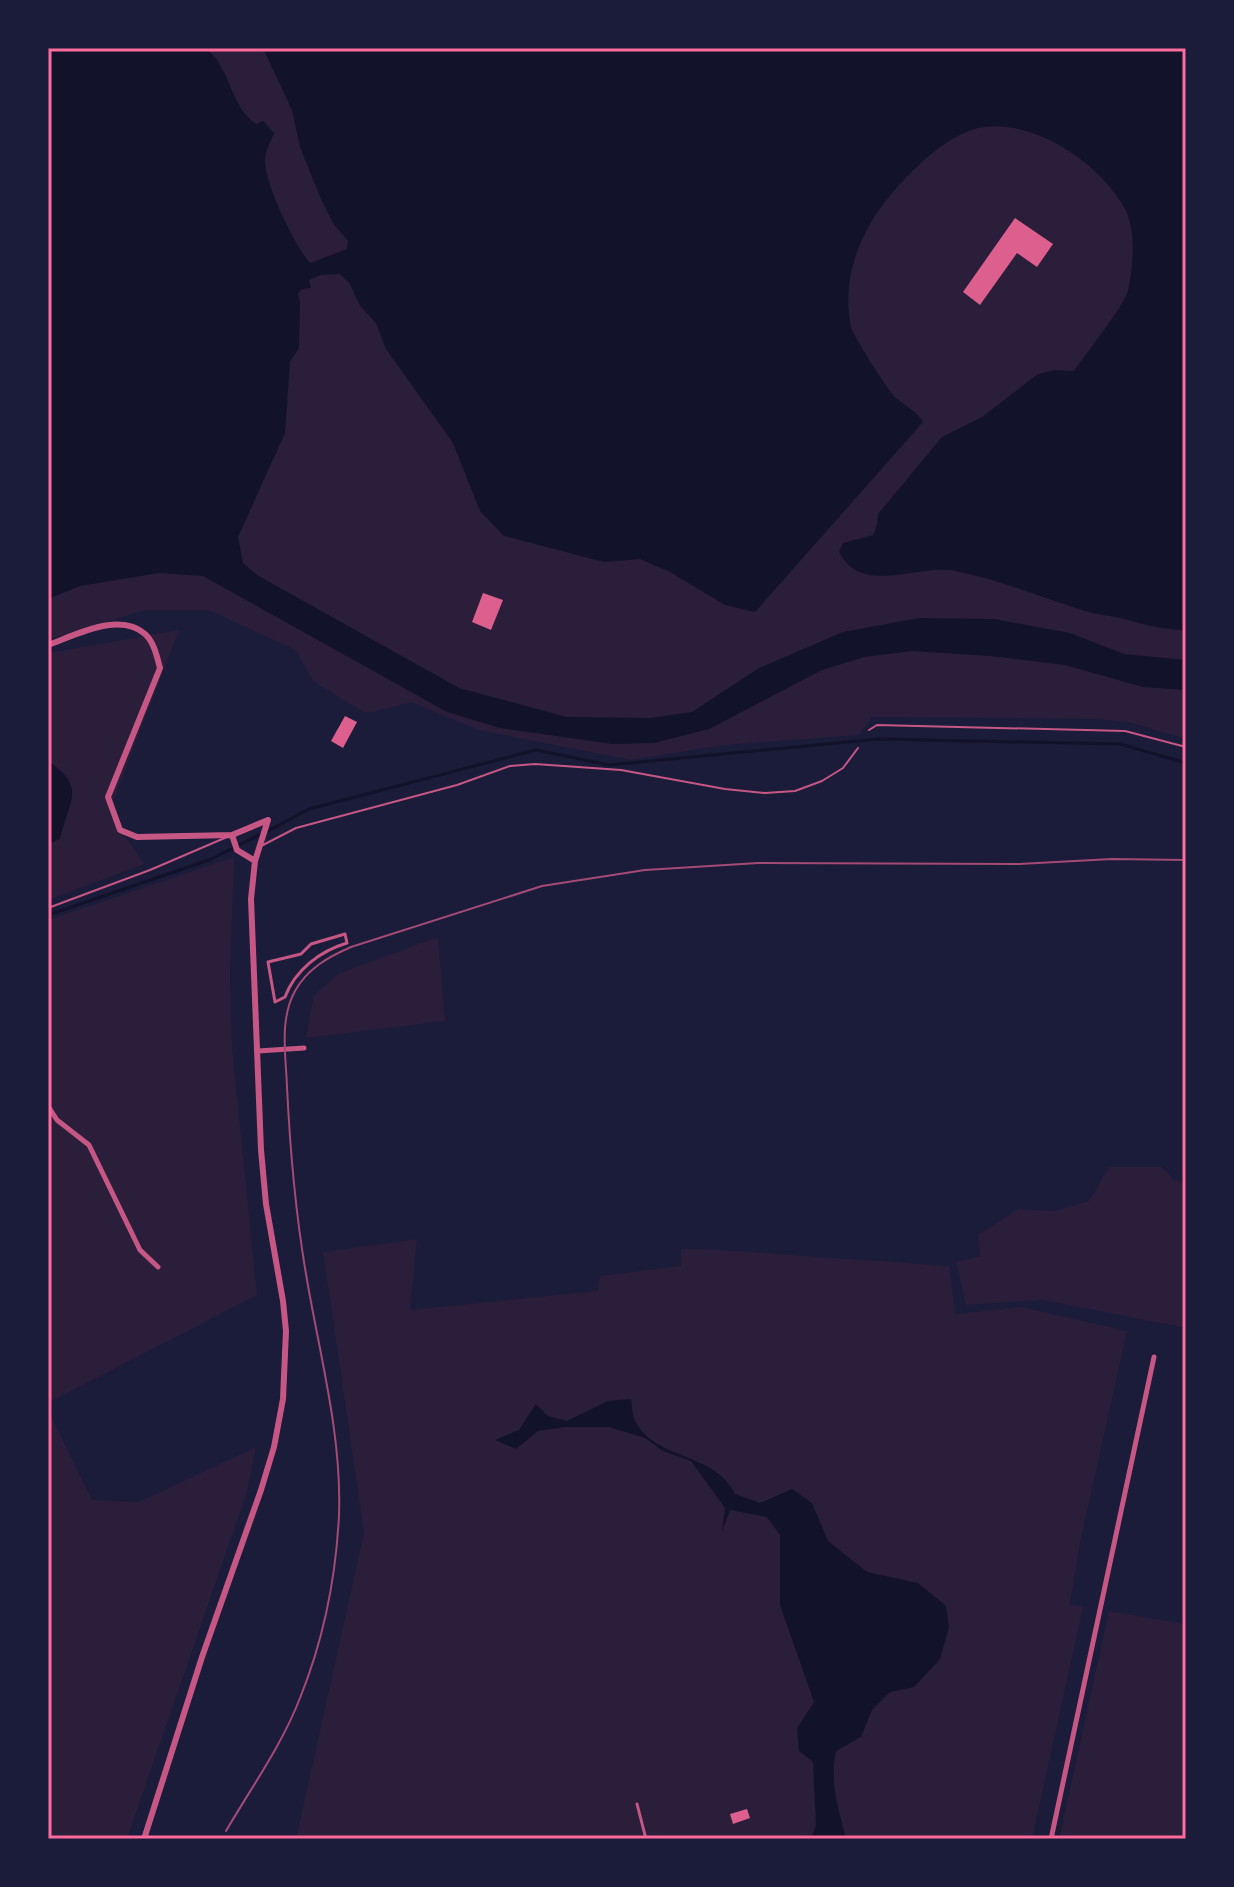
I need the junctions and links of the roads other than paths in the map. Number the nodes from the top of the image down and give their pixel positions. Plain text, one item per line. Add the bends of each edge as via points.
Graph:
1 (48, 645) edge
2 (869, 730) dead end
3 (1186, 747) edge
4 (858, 748) dead end
5 (233, 843) junction
6 (258, 850) junction
7 (255, 861) junction
8 (48, 908) edge
9 (268, 962) joint
10 (304, 1048) dead end
11 (258, 1051) junction
12 (48, 1106) edge
13 (158, 1267) dead end
14 (1154, 1357) dead end
15 (637, 1804) dead end
16 (144, 1839) edge
17 (646, 1839) edge
18 (1051, 1839) edge

1 - 5 street via 122,624 144,633 160,668 108,797 120,830 137,837
2 - 3 lane via 877,725 1125,731
4 - 6 lane via 843,768 822,781 795,791 765,793 621,770 510,766 296,828
5 - 6 street via 268,820
5 - 7 street
5 - 8 lane
6 - 7 street
7 - 11 street via 251,899
9 - 9 street via 275,1002 285,997 305,967 347,943 345,934
10 - 11 street
11 - 16 street via 266,1204 286,1331 283,1399 261,1490
12 - 13 street via 89,1145 140,1250
14 - 18 street
15 - 17 street

